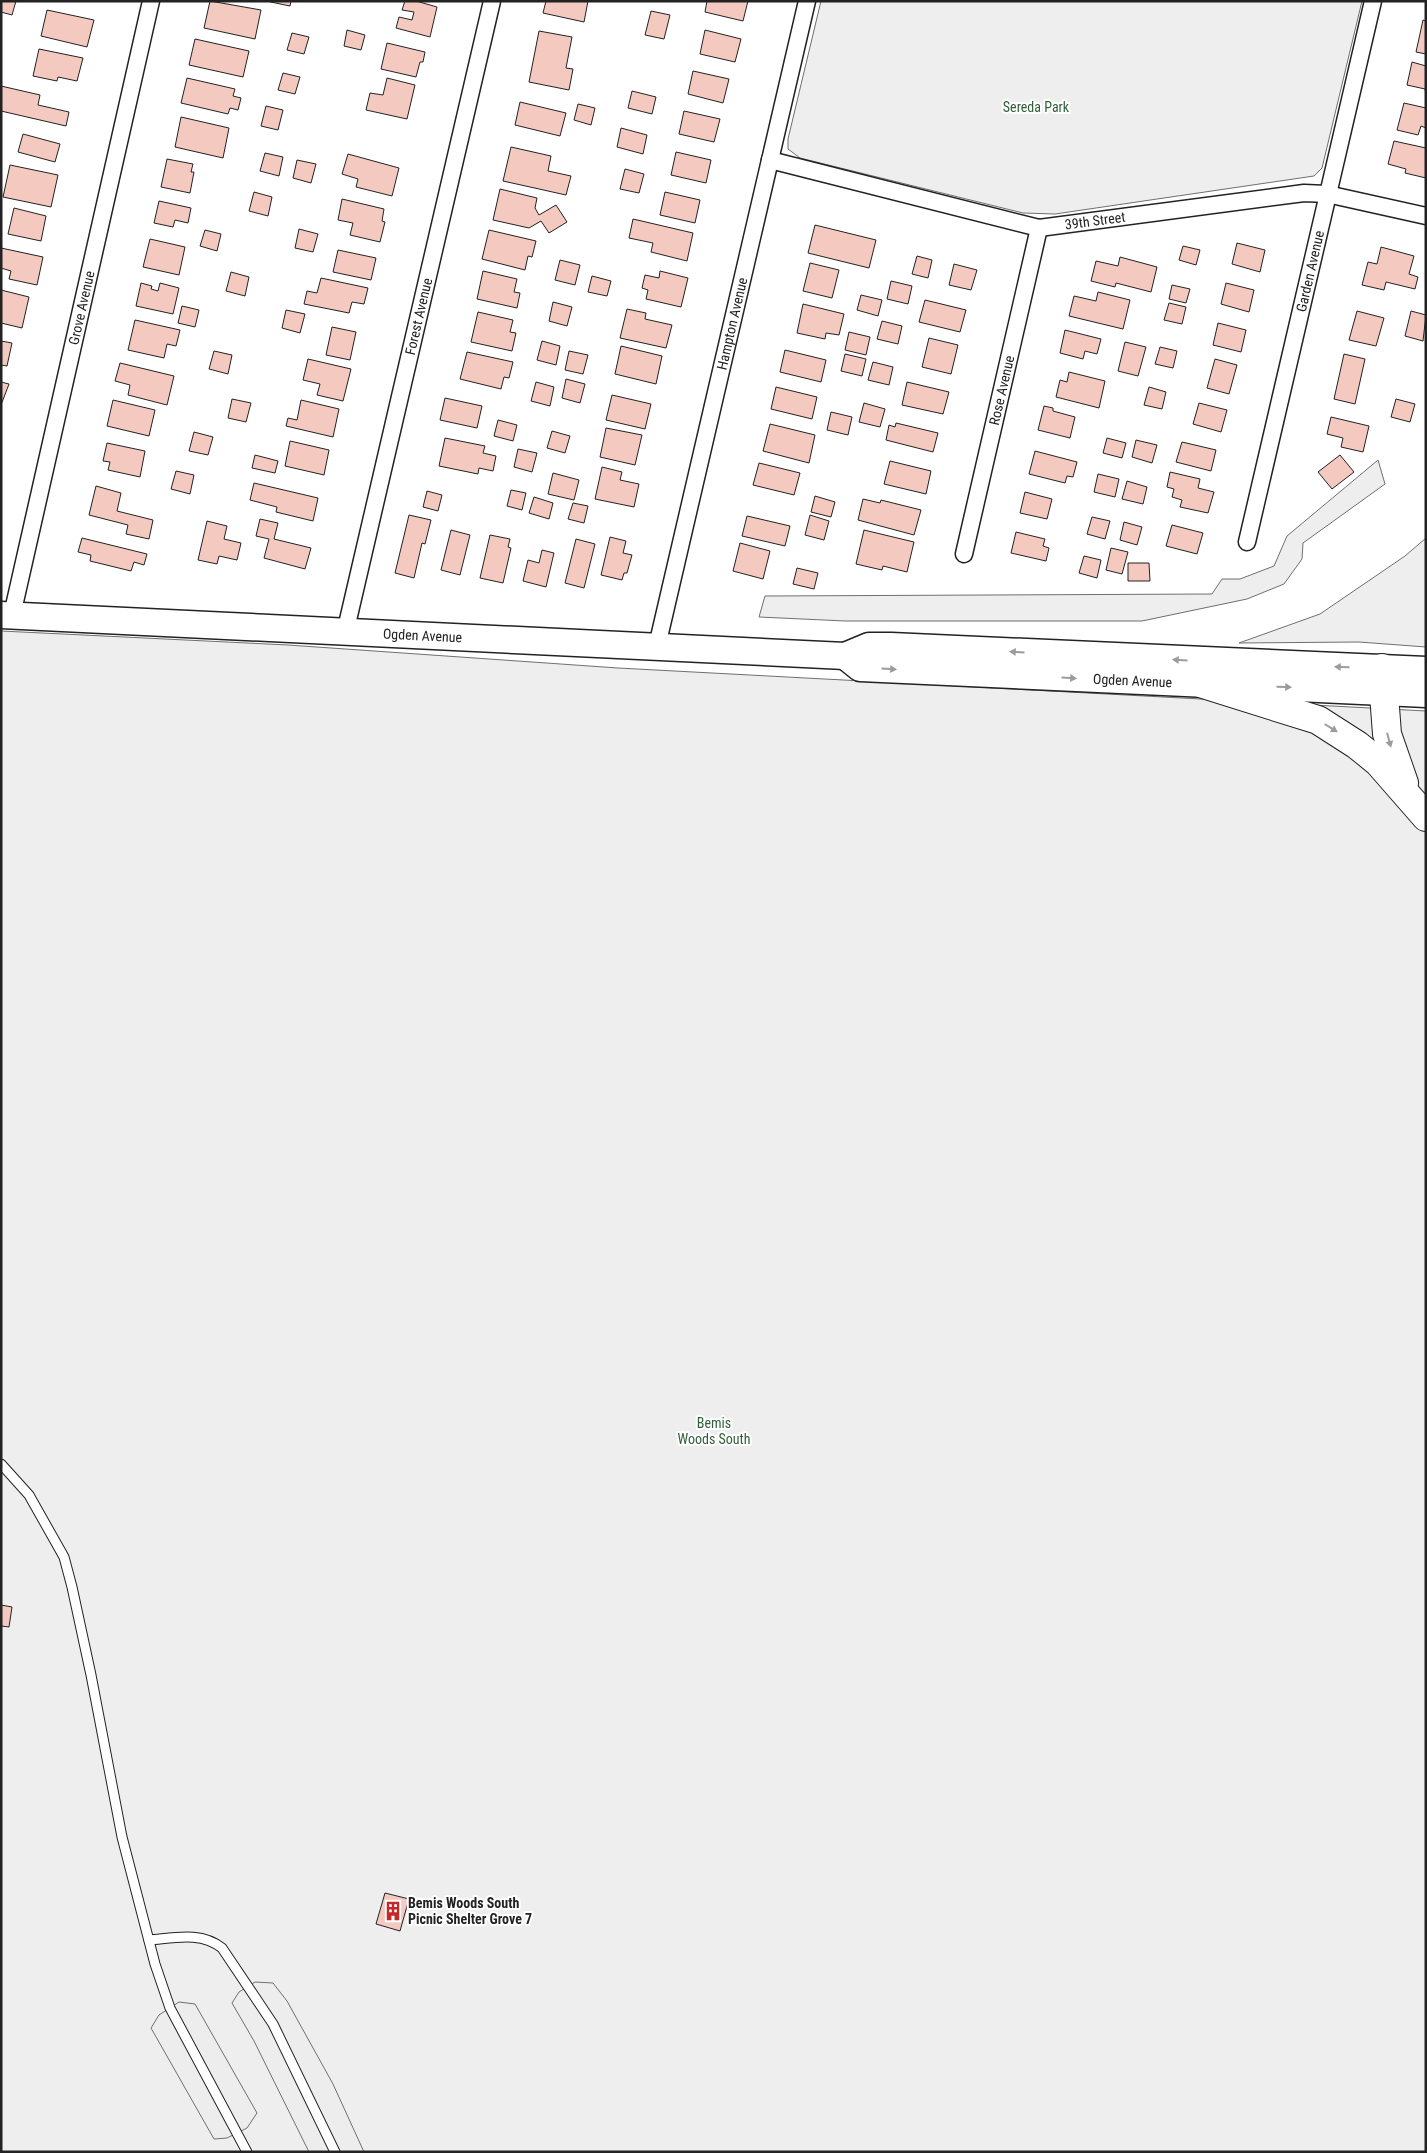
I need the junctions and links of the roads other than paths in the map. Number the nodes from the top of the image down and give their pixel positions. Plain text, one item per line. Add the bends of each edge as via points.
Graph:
1 (150, 1) edge
2 (492, 1) edge
3 (807, 1) edge
4 (1373, 1) edge
5 (770, 160) junction
6 (1327, 194) junction
7 (1426, 216) edge
8 (1039, 228) junction
9 (1247, 542) dead end
10 (964, 554) dead end
11 (7, 615) edge
12 (345, 632) junction
13 (657, 646) junction
14 (845, 656) junction
15 (1426, 670) edge
16 (1382, 680) junction
17 (1203, 684) junction
18 (1426, 694) edge
19 (1409, 796) junction
20 (1426, 817) edge
21 (1, 1464) edge
22 (149, 1940) junction
23 (247, 2152) edge
24 (335, 2152) edge

1 - 11 street, Grove Avenue
2 - 12 street, Forest Avenue
3 - 5 street, Hampton Avenue
4 - 6 street, Garden Avenue
5 - 8 street, 39th Street
5 - 13 street, Hampton Avenue
6 - 7 street, 39th Street
6 - 8 street, 39th Street via 1304,193
6 - 9 street, Garden Avenue
8 - 10 street, Rose Avenue
11 - 12 main road, Ogden Avenue
12 - 13 main road, Ogden Avenue
13 - 14 main road, Ogden Avenue
16 -> 14 main road, Ogden Avenue via 891,646 869,646
14 -> 17 main road, Ogden Avenue via 860,668
15 - 16 main road, Ogden Avenue
17 -> 16 main road, Ogden Avenue
16 - 18 main road, Ogden Avenue
16 -> 19 highway via 1388,736
17 -> 19 highway via 1318,720 1357,744
19 - 20 highway
21 - 22 lane via 29,1495 64,1557 91,1675 122,1837
22 - 23 lane via 170,2008
22 - 24 lane via 200,1938 222,1948 273,2024

